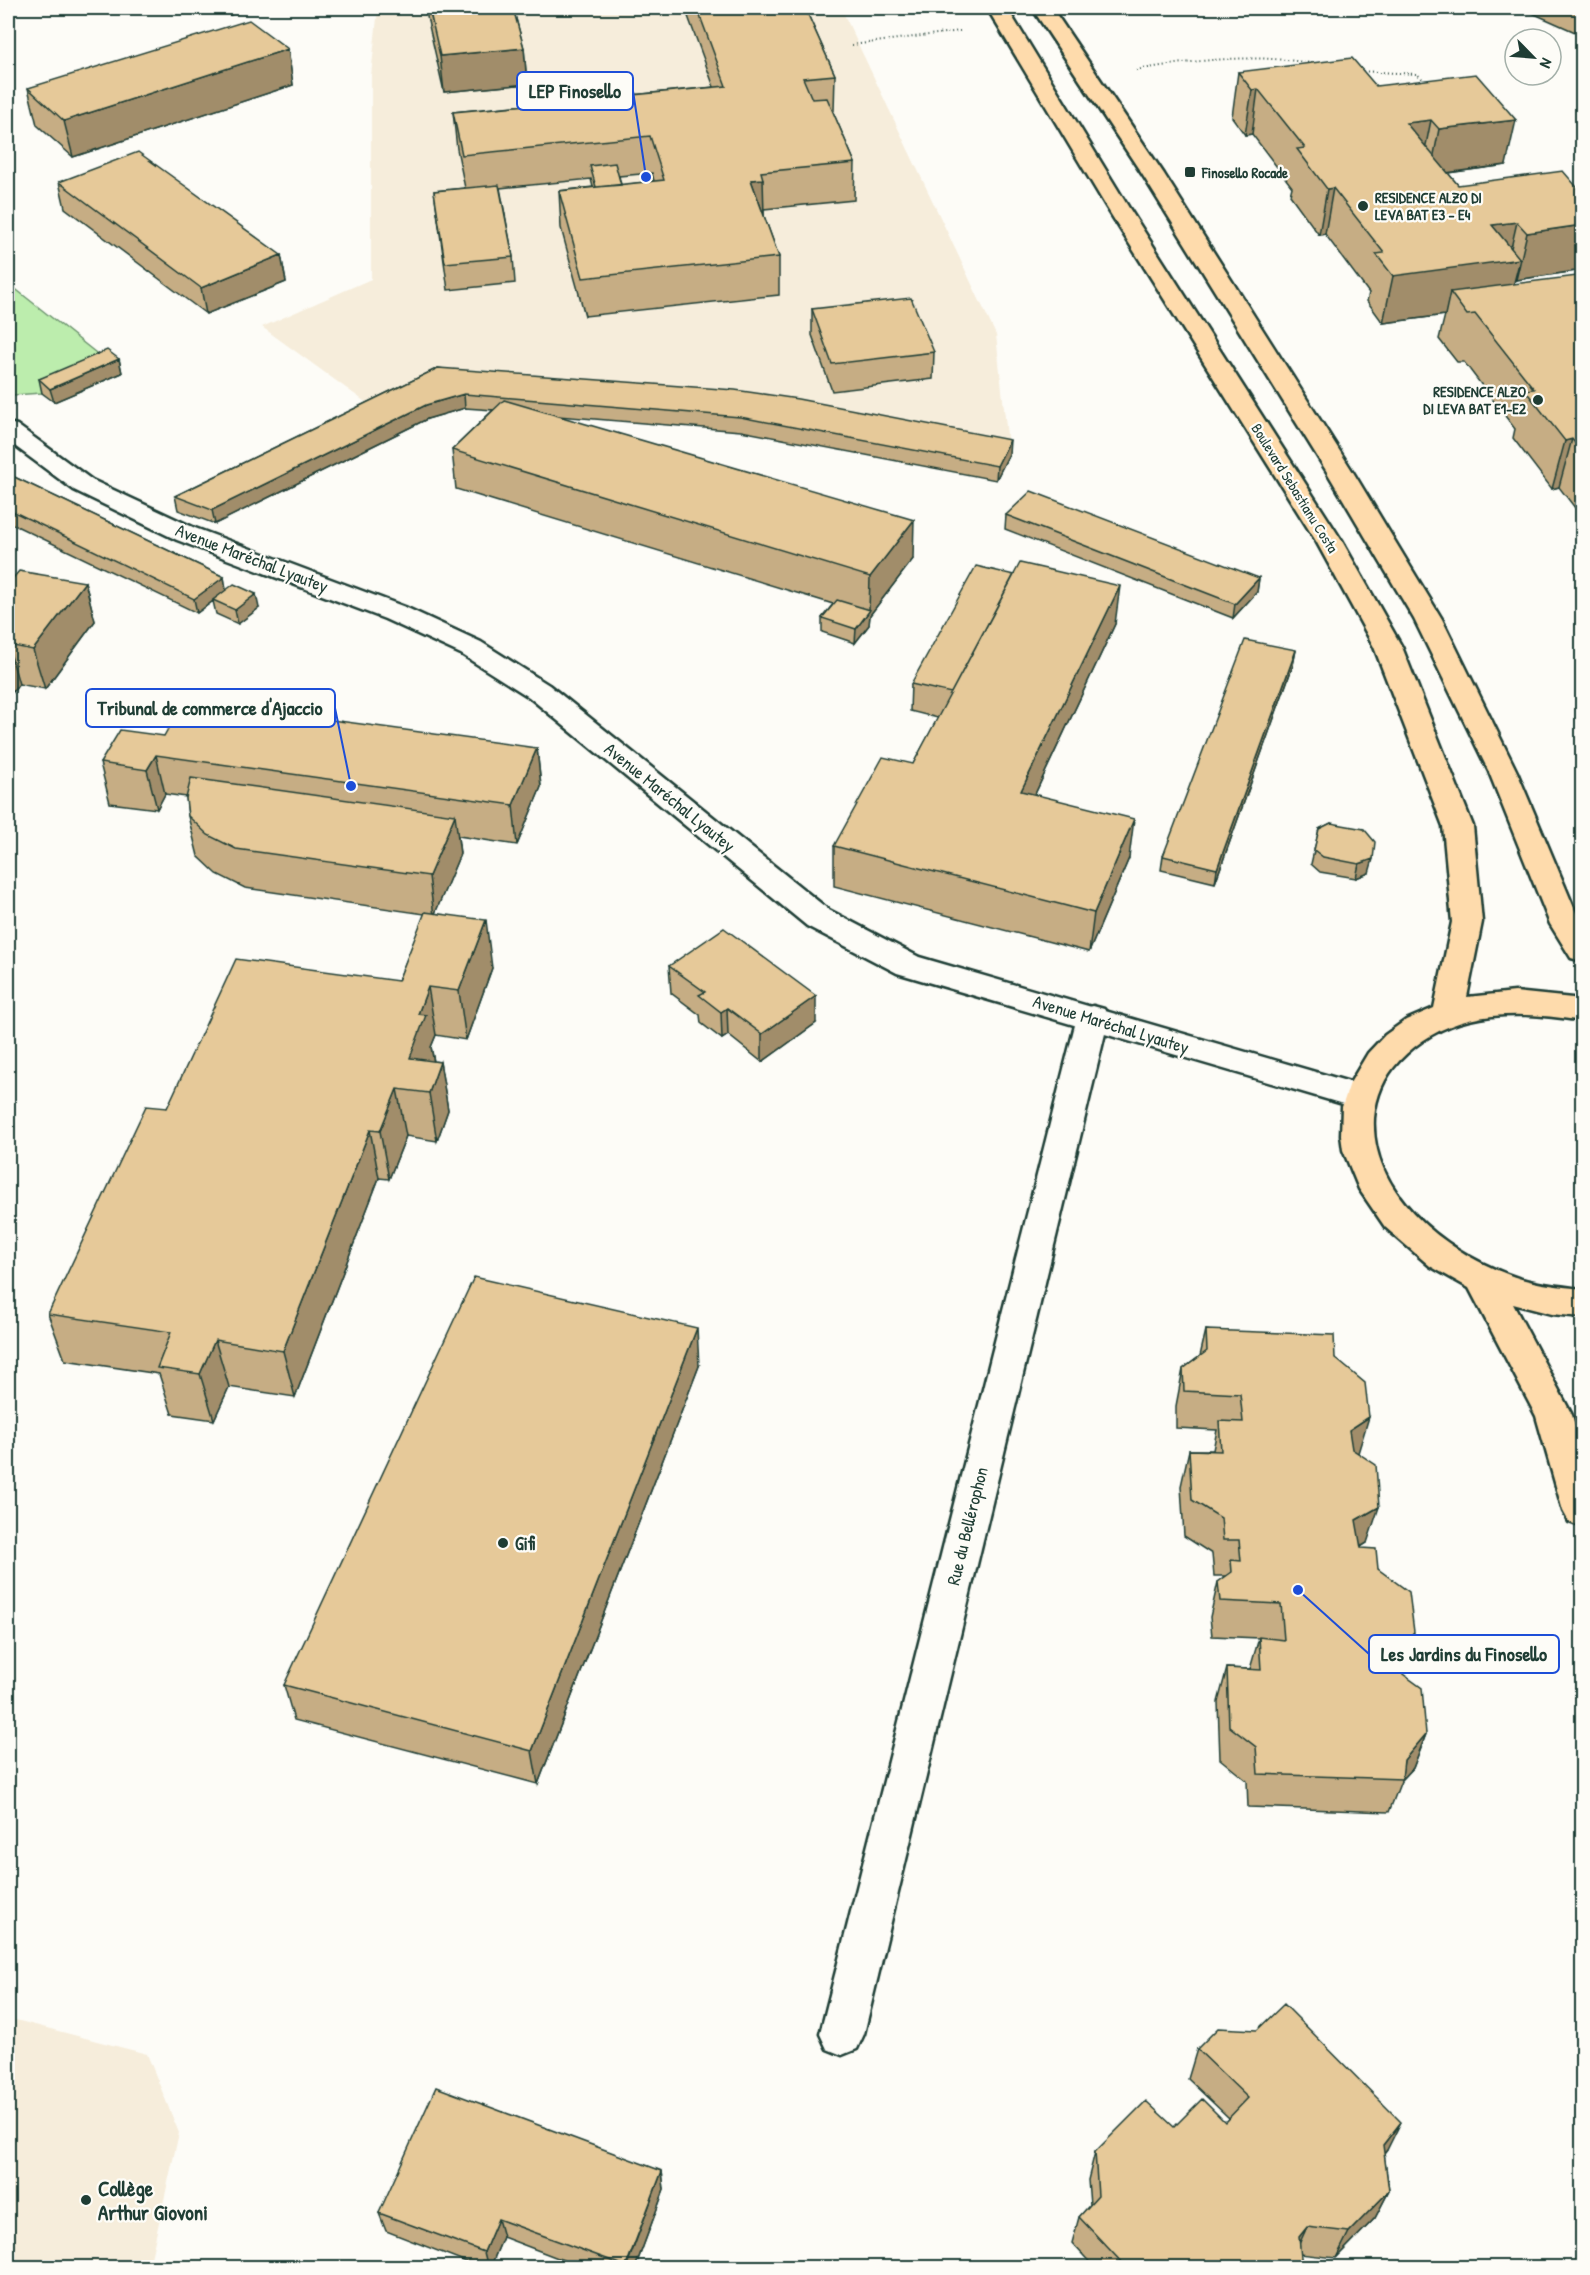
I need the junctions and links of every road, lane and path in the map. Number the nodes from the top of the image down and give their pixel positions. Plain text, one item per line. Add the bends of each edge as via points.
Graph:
1 (997, 8) edge
2 (1042, 8) edge
3 (964, 30) dead end
4 (852, 45) dead end
5 (1320, 65) edge
6 (1131, 71) dead end
7 (1354, 71) edge
8 (1432, 88) edge
9 (8, 430) edge
10 (1582, 950) edge
11 (1582, 1010) edge
12 (1448, 1014) junction
13 (1093, 1017) junction
14 (1360, 1096) junction
15 (1483, 1281) junction
16 (1582, 1303) edge
17 (1582, 1511) edge
18 (842, 2034) dead end

1 - 12 main road, Boulevard Sebastianu Costa via 1118,208 1329,541 1388,647 1458,826 1467,921
2 - 10 main road via 1153,174 1428,619 1503,772 1565,924
3 - 4 path
5 - 6 path via 1297,59 1195,60
7 - 8 path via 1417,74
9 - 13 street, Avenue Maréchal Lyautey via 83,484 186,534 395,613 471,648 539,691 818,918 908,965
11 - 12 main road via 1539,1003 1492,1004
12 - 14 main road via 1391,1046 1372,1070
13 - 14 street, Avenue Maréchal Lyautey
13 - 18 street, Rue du Bellérophon
14 - 15 main road via 1357,1136 1365,1167 1394,1217 1433,1253
15 - 16 main road via 1546,1301
15 - 17 main road via 1554,1415

